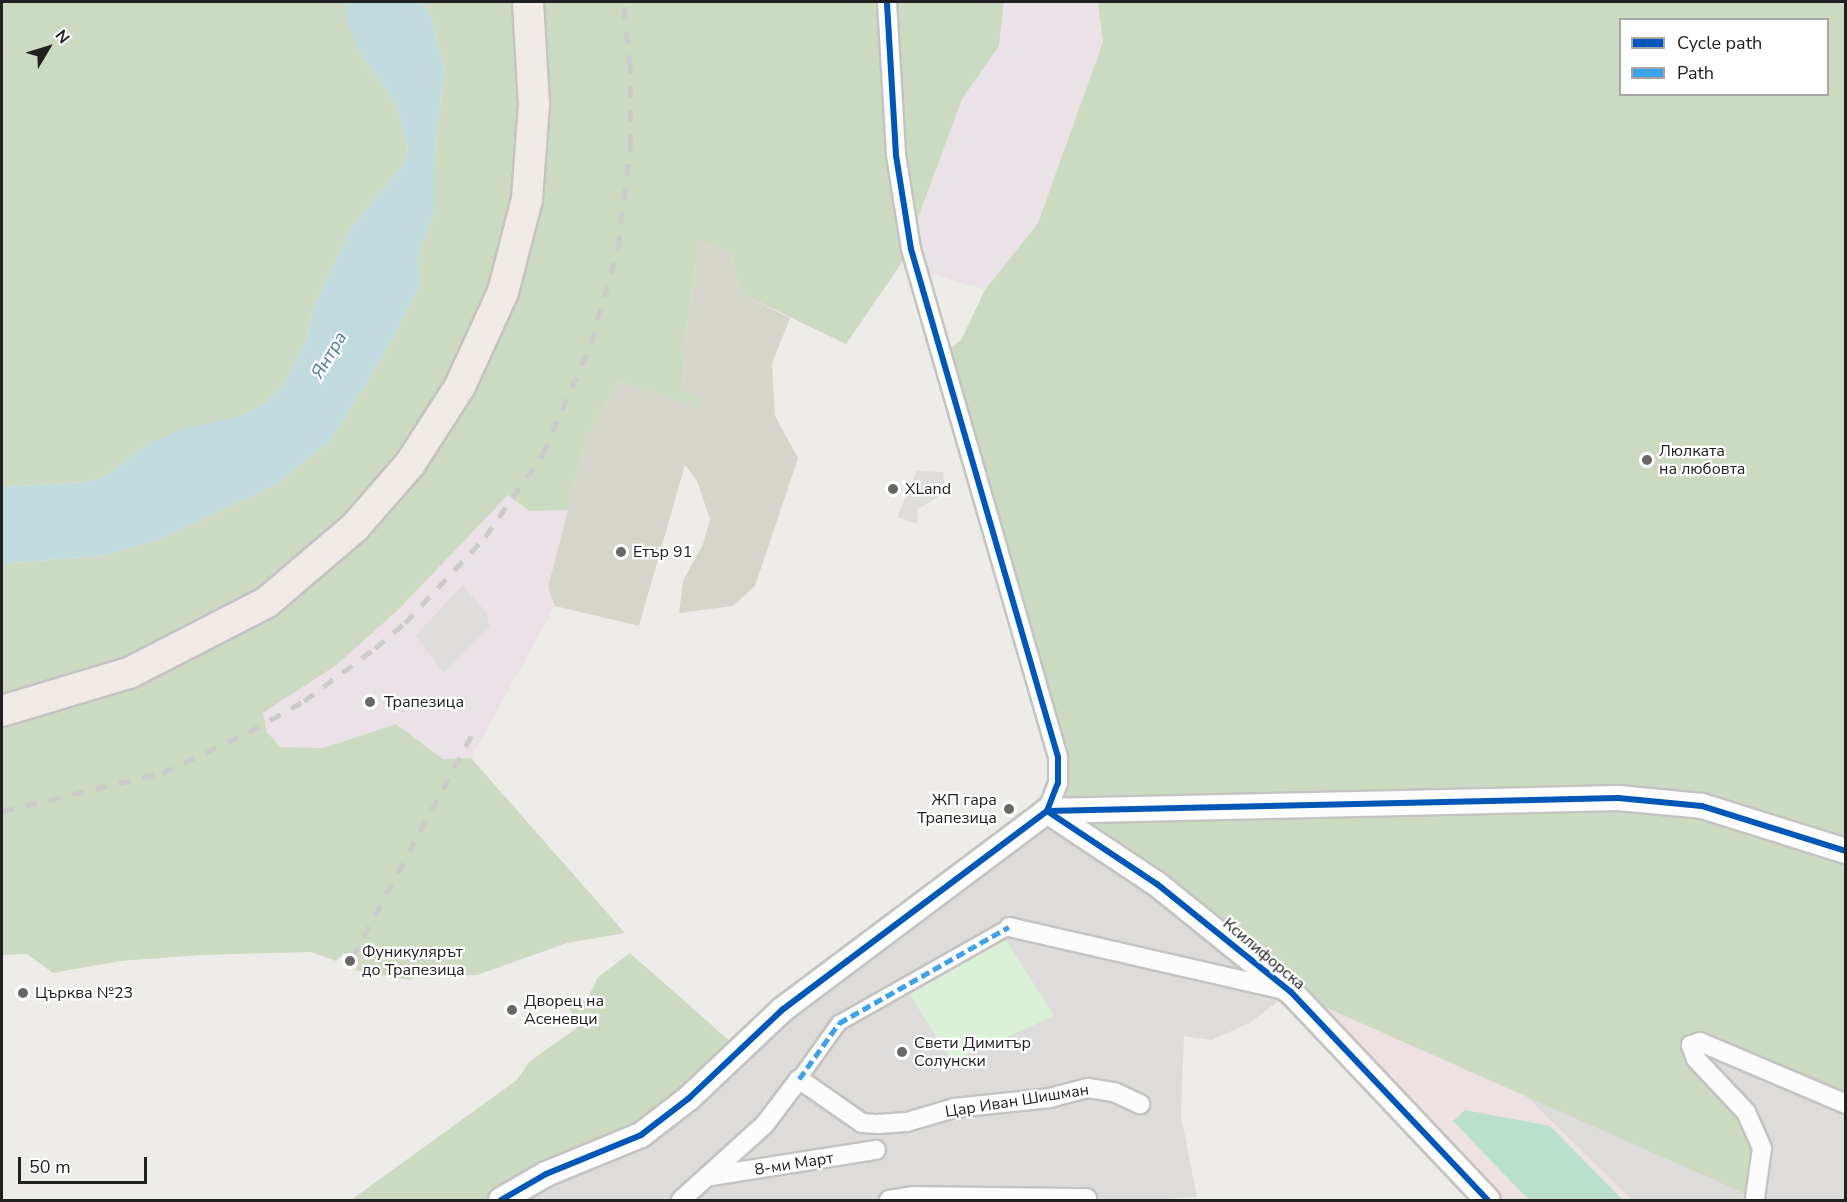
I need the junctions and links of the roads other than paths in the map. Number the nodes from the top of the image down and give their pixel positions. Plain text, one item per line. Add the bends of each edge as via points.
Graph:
1 (528, 2) edge
2 (887, 2) edge
3 (2, 711) edge
4 (1047, 811) junction
5 (1845, 851) edge
6 (1009, 927) joint
7 (1291, 992) junction
8 (799, 1079) junction
9 (1140, 1104) dead end
10 (1845, 1104) edge
11 (876, 1150) dead end
12 (711, 1176) junction
13 (1087, 1198) dead end
14 (1755, 1198) dead end
15 (501, 1200) edge
16 (681, 1200) edge
17 (889, 1200) edge
18 (1488, 1200) edge

1 - 3 main road via 534,104 521,220 502,292 460,386 410,464 355,527 267,602 129,673
2 - 4 street via 896,155 911,249 1058,757 1058,783
4 - 5 street via 1618,798 1702,806
4 - 7 street, Ксилифорска via 1158,884
4 - 15 street via 782,1010 689,1098 641,1135 546,1174
6 - 7 street
6 - 8 street via 839,1023
7 - 18 street, Ксилифорска
8 - 9 street, Цар Иван Шишман via 862,1123 907,1122 954,1108 1050,1098 1088,1088 1114,1092
8 - 12 street via 765,1124
10 - 14 street via 1700,1042 1691,1045 1696,1059 1746,1112 1762,1148
11 - 12 street, 8-ми Март
12 - 16 street
13 - 17 street via 934,1196

